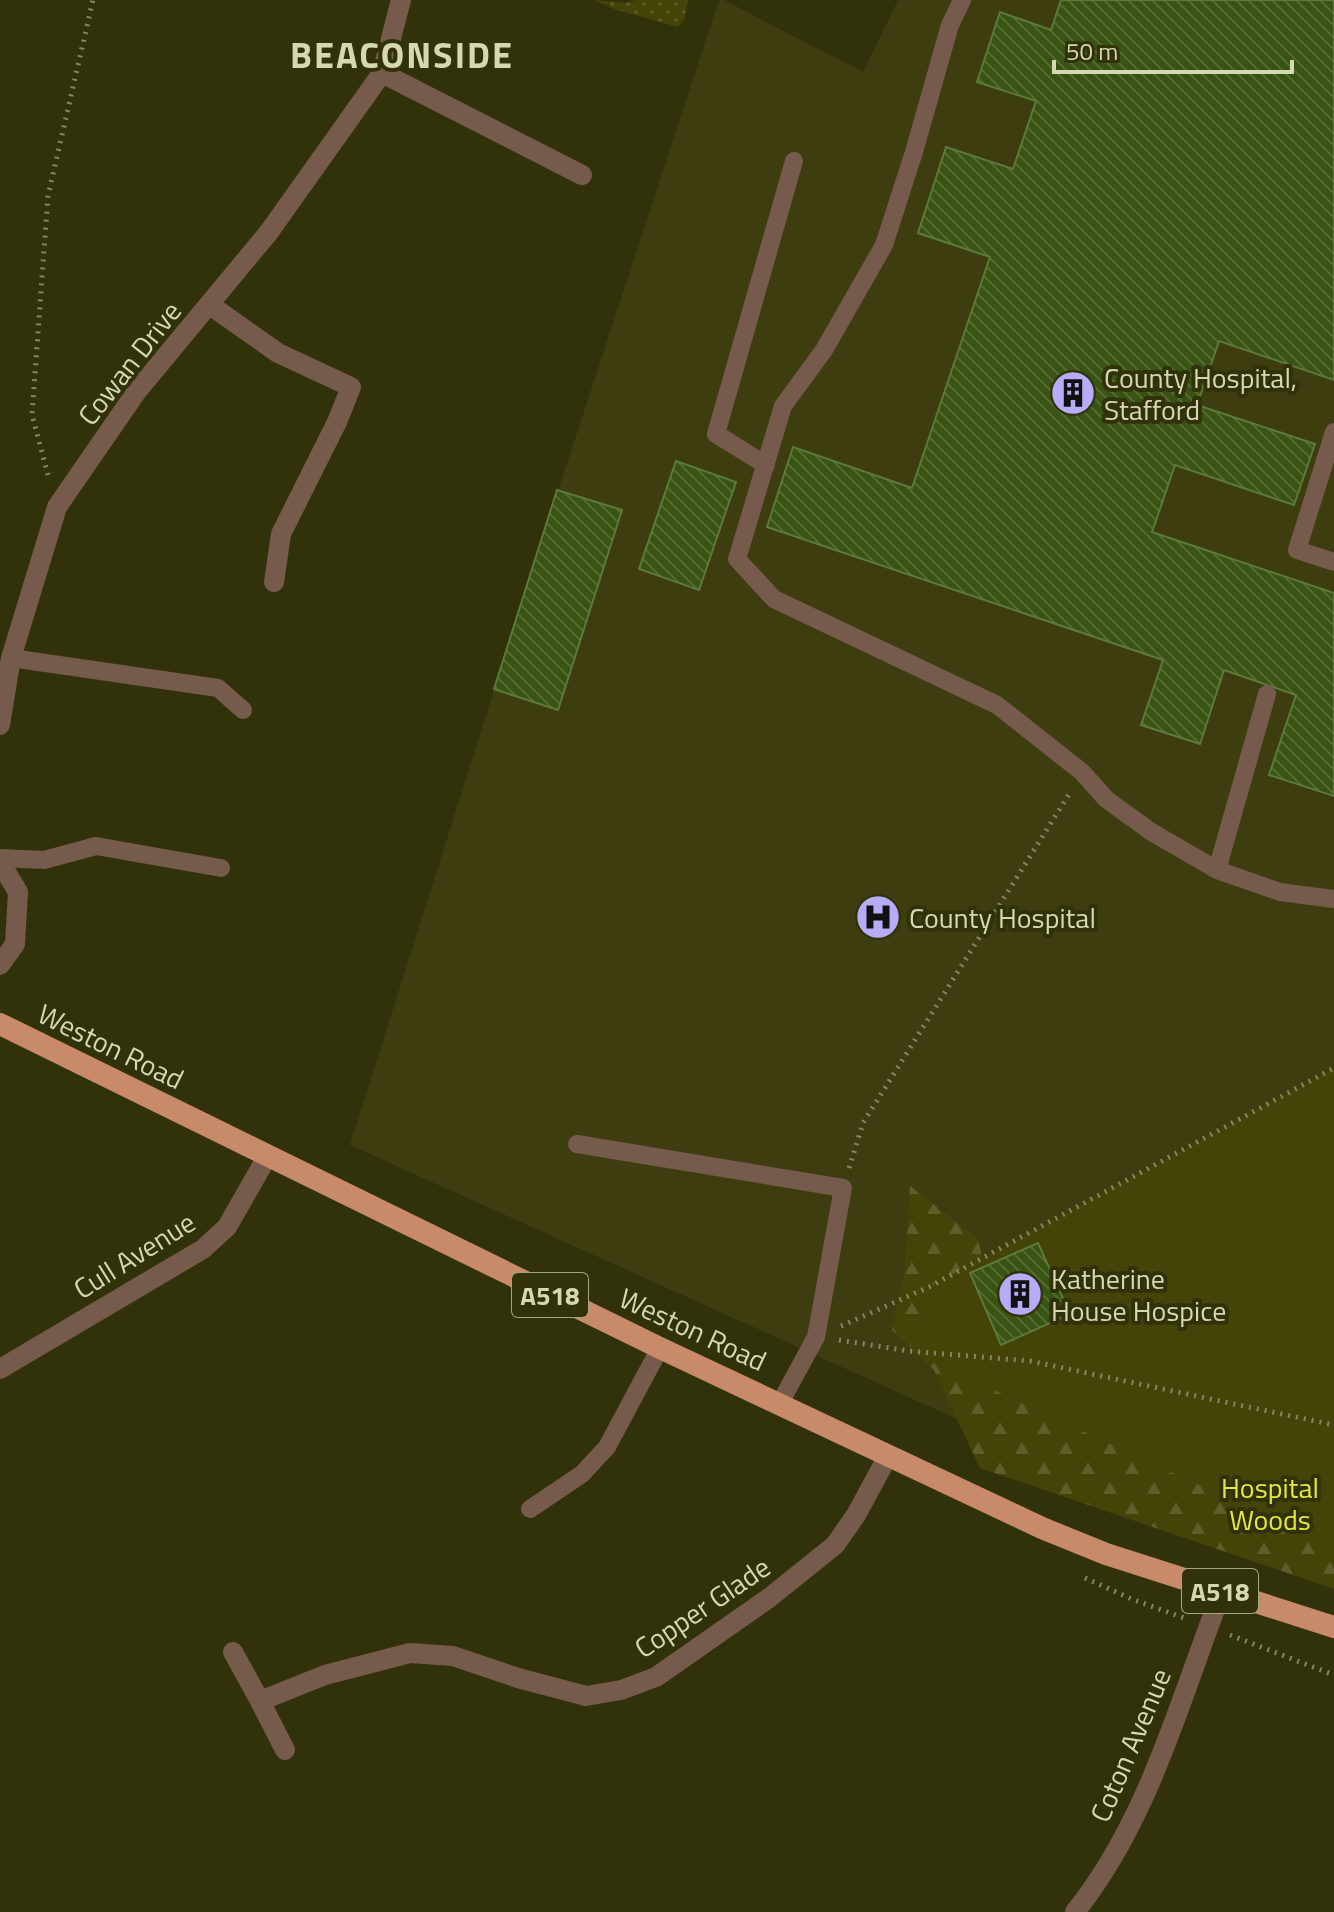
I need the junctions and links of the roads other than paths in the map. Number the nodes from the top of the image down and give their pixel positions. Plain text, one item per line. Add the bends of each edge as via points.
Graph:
1 (401, 0) edge
2 (962, 0) edge
3 (382, 73) junction
4 (794, 161) dead end
5 (582, 175) dead end
6 (210, 305) junction
7 (1334, 432) edge
8 (766, 465) junction
9 (1334, 562) edge
10 (274, 582) dead end
11 (11, 658) junction
12 (1267, 694) dead end
13 (243, 710) dead end
14 (0, 725) edge
15 (0, 860) edge
16 (221, 868) dead end
17 (1217, 870) junction
18 (1334, 899) edge
19 (0, 965) edge
20 (0, 1024) edge
21 (577, 1144) dead end
22 (267, 1157) junction
23 (660, 1348) junction
24 (0, 1369) edge
25 (780, 1403) junction
26 (888, 1456) junction
27 (530, 1509) dead end
28 (1222, 1591) junction
29 (1334, 1627) edge
30 (233, 1652) dead end
31 (260, 1701) junction
32 (285, 1750) dead end
33 (1075, 1912) edge

1 - 3 street, Cowan Drive
2 - 8 lane via 884,245 824,350 783,406
3 - 5 street
3 - 6 street, Cowan Drive
4 - 8 lane via 716,434
6 - 10 street via 278,353 351,387 281,534
6 - 11 street, Cowan Drive via 137,391 57,507
7 - 9 lane via 1297,550
8 - 17 lane via 737,559 774,599 997,705 1082,772 1106,799
11 - 13 lane via 218,688
11 - 14 street, Cowan Drive
12 - 17 lane
15 - 16 lane via 44,860 96,846
15 - 19 street via 18,892 15,944
17 - 18 lane via 1280,892
20 - 22 highway, Weston Road / A518
21 - 25 lane via 843,1188 816,1337
22 - 23 highway, Weston Road / A518
22 - 24 street, Cull Avenue via 227,1227 203,1249
23 - 25 highway, Weston Road / A518
23 - 27 lane via 607,1447 582,1474
25 - 26 highway, Weston Road / A518
26 - 28 highway, Weston Road / A518 via 1106,1554
26 - 31 street, Copper Glade via 835,1545 656,1677 586,1696 453,1656 410,1653 325,1675
28 - 29 highway, Weston Road / A518
28 - 33 street, Coton Avenue via 1148,1785 1111,1859
30 - 31 street
31 - 32 street

